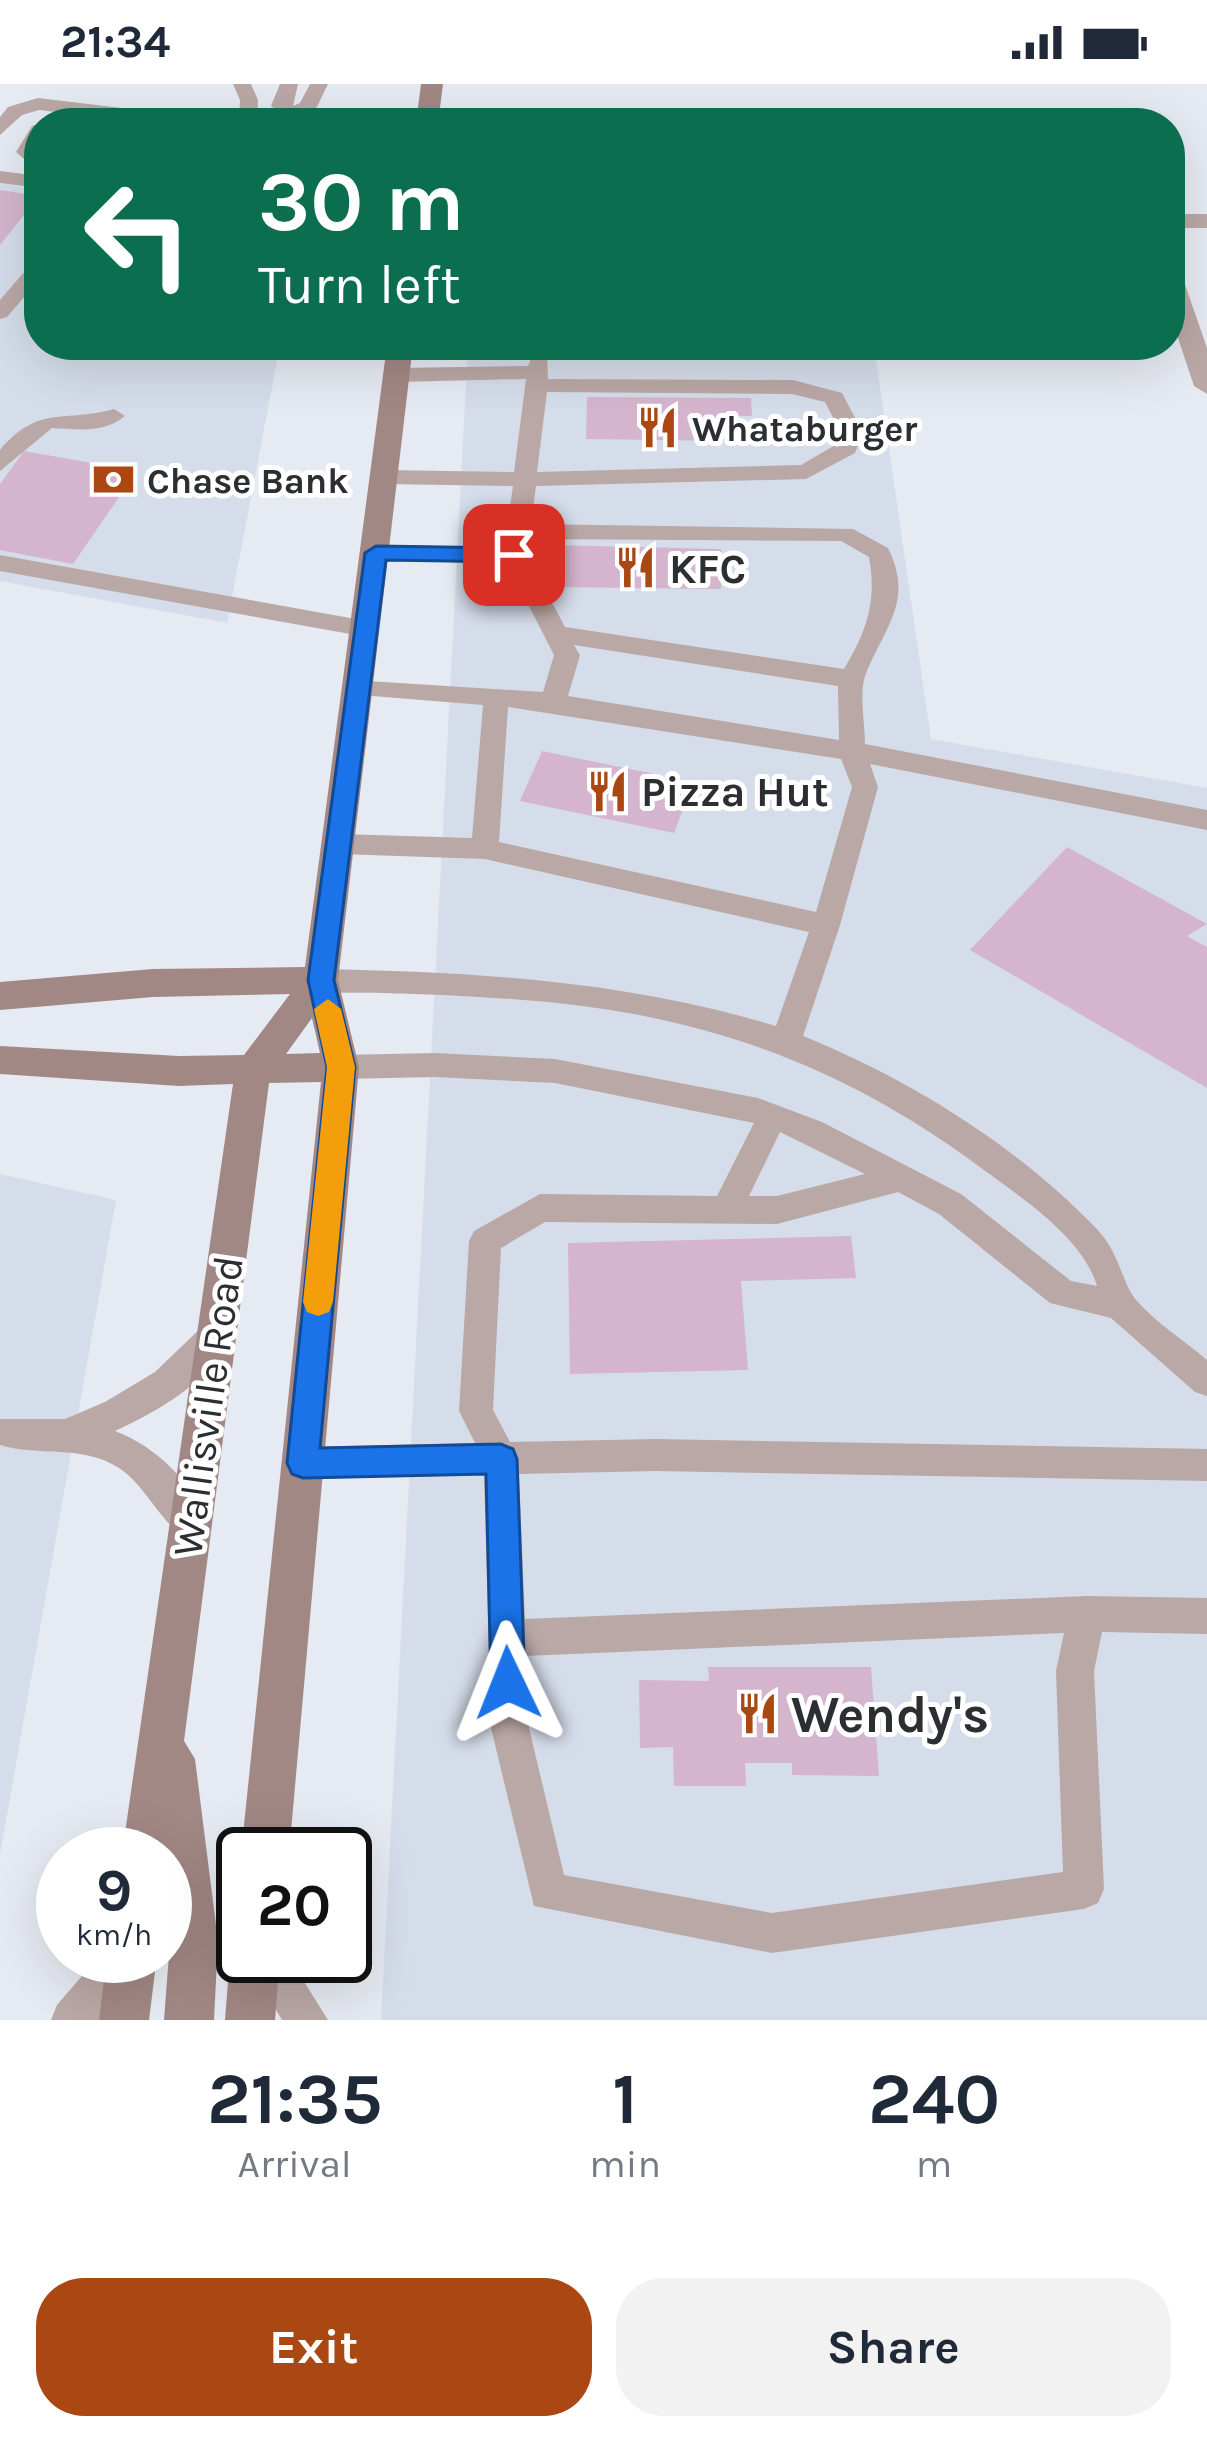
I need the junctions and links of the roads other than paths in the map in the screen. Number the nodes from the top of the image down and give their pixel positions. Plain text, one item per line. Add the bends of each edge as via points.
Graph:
1 (62, 107) joint
2 (24, 108) edge
3 (25, 108) edge
4 (70, 108) edge
5 (0, 128) edge
6 (24, 285) edge
7 (0, 313) edge
8 (1185, 321) edge
9 (398, 360) edge
10 (539, 360) edge
11 (537, 379) junction
12 (1207, 386) edge
13 (114, 416) dead end
14 (0, 464) edge
15 (385, 477) junction
16 (525, 478) junction
17 (516, 543) junction
18 (376, 553) junction
19 (0, 562) edge
20 (367, 629) junction
21 (556, 634) junction
22 (851, 679) junction
23 (360, 686) junction
24 (496, 698) junction
25 (553, 702) junction
26 (852, 751) junction
27 (1207, 820) edge
28 (340, 844) junction
29 (485, 849) junction
30 (826, 925) junction
31 (321, 980) junction
32 (0, 996) edge
33 (785, 1044) junction
34 (0, 1060) edge
35 (341, 1067) junction
36 (253, 1070) junction
37 (772, 1117) junction
38 (902, 1178) junction
39 (726, 1210) junction
40 (1120, 1306) junction
41 (217, 1336) junction
42 (1207, 1381) edge
43 (7, 1432) dead end
44 (74, 1432) junction
45 (501, 1459) junction
46 (303, 1463) junction
47 (1207, 1465) edge
48 (191, 1523) junction
49 (1087, 1614) junction
50 (1207, 1616) edge
51 (507, 1638) junction
52 (166, 1707) junction
53 (150, 1827) edge
54 (268, 1827) edge
55 (105, 1983) edge
56 (127, 1983) edge
57 (256, 1983) edge
58 (280, 1983) edge
59 (72, 2020) edge
60 (124, 2020) edge
61 (190, 2020) edge
62 (250, 2020) edge
63 (307, 2020) edge

1 - 3 lane
1 - 4 lane
2 - 5 lane
6 - 7 lane
8 - 12 street
9 - 11 lane
9 - 15 main road, Wallisville Road
10 - 11 lane
11 - 16 lane
11 - 16 lane via 793,387 834,398 852,434 847,448 806,472
13 - 14 lane via 99,424 47,419 26,430
15 - 16 lane
15 - 18 main road, Wallisville Road
16 - 17 lane
17 - 18 lane
17 - 21 lane
17 - 22 lane via 845,534 880,553 889,590 883,625
18 - 20 main road, Wallisville Road
19 - 20 lane
20 - 23 main road, Wallisville Road
21 - 22 lane
21 - 25 lane via 567,656
22 - 26 lane
23 - 24 lane
23 - 28 main road, Wallisville Road
24 - 25 lane
24 - 29 lane
25 - 26 lane
26 - 27 lane
26 - 30 lane via 865,787
28 - 29 lane
28 - 31 main road, Wallisville Road
29 - 30 lane
30 - 33 lane
31 - 32 main road
31 - 33 lane via 560,990 715,1019
31 - 35 main road, Wallisville Road
31 - 36 main road, Wallisville Road
33 - 40 lane via 885,1089 997,1162 1105,1262
34 - 36 main road
35 - 36 main road
35 - 37 lane via 555,1071
35 - 46 main road, Wallisville Road
36 - 41 main road, Wallisville Road
37 - 38 lane
37 - 39 lane
38 - 39 lane via 777,1210
38 - 40 lane via 950,1204 1062,1292
39 - 45 lane via 541,1208 485,1241 476,1411
40 - 42 lane
41 - 44 lane via 171,1384
41 - 48 main road, Wallisville Road
43 - 44 lane
44 - 48 lane via 163,1477
45 - 46 lane
45 - 47 lane
45 - 51 lane
46 - 54 main road, Wallisville Road
48 - 52 main road, Wallisville Road
49 - 50 lane
49 - 51 lane
49 - 51 lane via 1075,1671 1084,1889 772,1933 548,1892 510,1728
52 - 53 main road, Wallisville Road
52 - 61 main road via 194,1941
55 - 59 lane
56 - 60 main road
57 - 62 main road
58 - 63 lane

